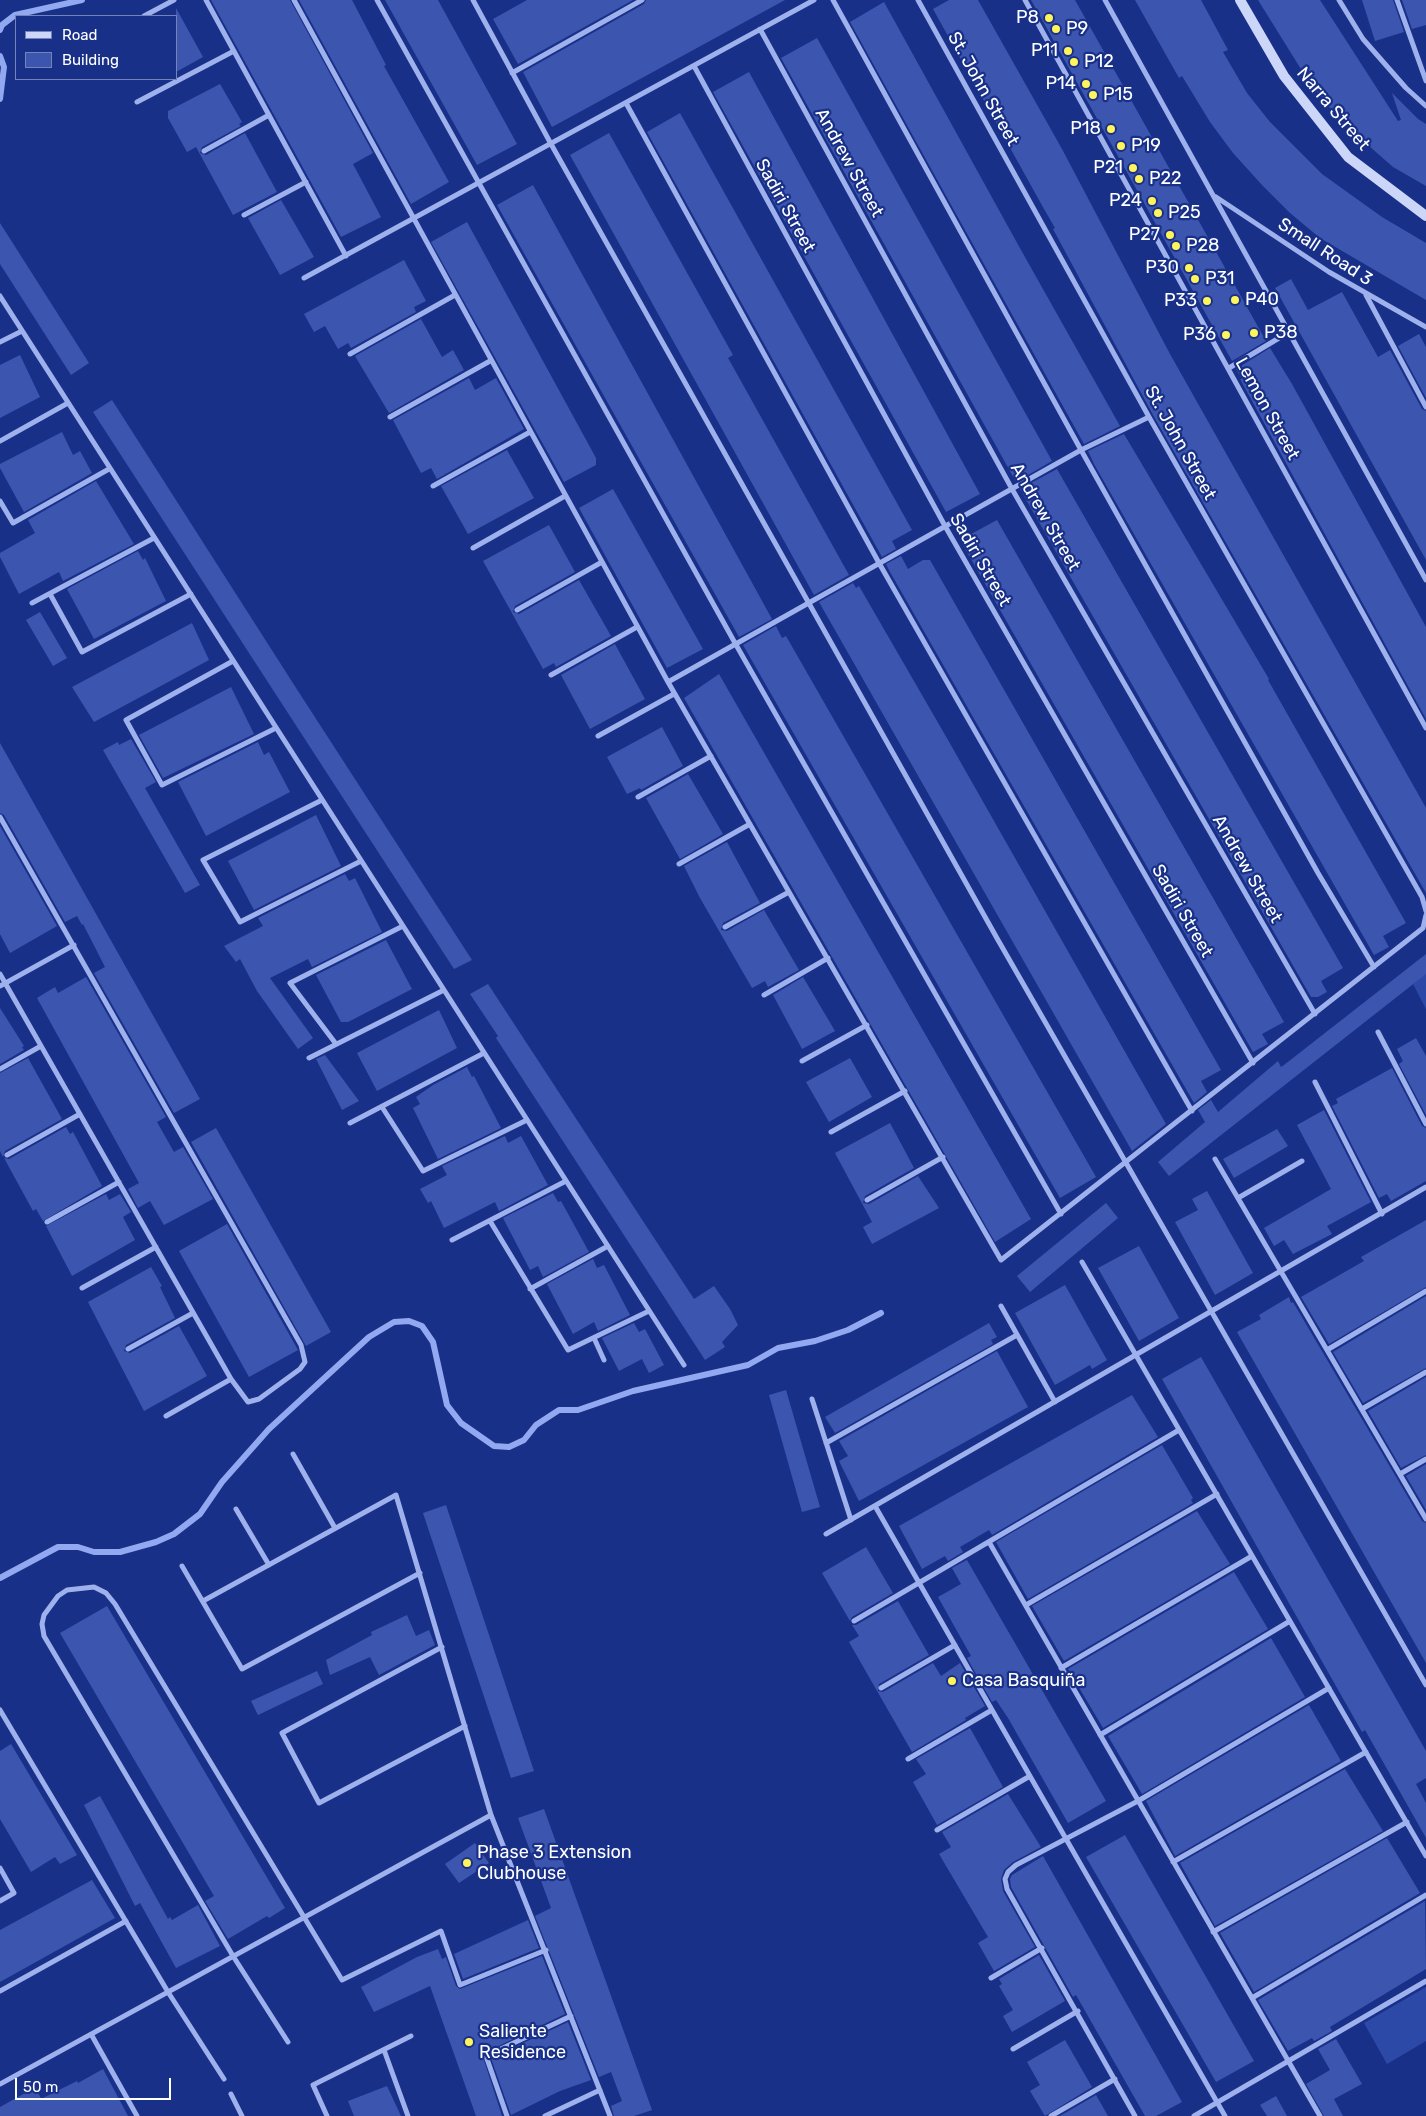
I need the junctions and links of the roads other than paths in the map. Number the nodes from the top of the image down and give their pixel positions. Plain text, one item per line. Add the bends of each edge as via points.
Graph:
1 (174, 0) edge
2 (206, 0) edge
3 (294, 0) edge
4 (377, 0) edge
5 (474, 0) edge
6 (642, 0) edge
7 (814, 0) edge
8 (834, 0) edge
9 (918, 0) edge
10 (1025, 0) edge
11 (1105, 0) edge
12 (1240, 0) edge
13 (1339, 0) edge
14 (1397, 0) edge
15 (146, 15) edge
16 (760, 29) junction
17 (234, 51) junction
18 (694, 66) junction
19 (512, 73) junction
20 (1426, 81) edge
21 (137, 102) dead end
22 (626, 103) junction
23 (1426, 106) edge
24 (269, 115) junction
25 (551, 144) junction
26 (204, 151) dead end
27 (306, 182) junction
28 (479, 183) junction
29 (1213, 195) junction
30 (244, 215) dead end
31 (1426, 216) edge
32 (413, 219) junction
33 (346, 256) junction
34 (304, 278) dead end
35 (1366, 294) junction
36 (0, 296) edge
37 (454, 296) junction
38 (1426, 326) edge
39 (22, 331) junction
40 (1289, 332) junction
41 (0, 342) edge
42 (350, 354) dead end
43 (490, 361) junction
44 (1229, 368) junction
45 (68, 403) junction
46 (1426, 407) edge
47 (390, 417) dead end
48 (1149, 417) junction
49 (530, 432) junction
50 (0, 441) edge
51 (1081, 450) junction
52 (109, 469) junction
53 (433, 486) dead end
54 (1012, 489) junction
55 (565, 496) junction
56 (0, 501) edge
57 (945, 526) junction
58 (154, 538) junction
59 (473, 548) dead end
60 (602, 562) junction
61 (879, 562) junction
62 (1426, 580) edge
63 (50, 594) junction
64 (191, 594) junction
65 (808, 602) junction
66 (32, 603) dead end
67 (517, 610) dead end
68 (637, 628) junction
69 (735, 643) junction
70 (233, 661) junction
71 (551, 675) dead end
72 (668, 682) junction
73 (674, 694) junction
74 (276, 728) junction
75 (1426, 728) edge
76 (598, 736) dead end
77 (711, 756) junction
78 (638, 797) dead end
79 (322, 800) junction
80 (0, 817) edge
81 (750, 824) junction
82 (361, 861) junction
83 (680, 864) dead end
84 (789, 892) junction
85 (1426, 911) edge
86 (1426, 915) edge
87 (403, 926) junction
88 (725, 927) dead end
89 (74, 945) junction
90 (828, 958) junction
91 (1374, 967) junction
92 (0, 974) edge
93 (3, 985) edge
94 (444, 990) junction
95 (764, 994) dead end
96 (1315, 1014) junction
97 (866, 1025) junction
98 (1378, 1032) dead end
99 (336, 1044) junction
100 (41, 1046) junction
101 (484, 1053) junction
102 (309, 1058) dead end
103 (802, 1061) dead end
104 (1253, 1063) junction
105 (0, 1070) edge
106 (1315, 1082) dead end
107 (905, 1091) junction
108 (382, 1107) junction
109 (1192, 1111) junction
110 (80, 1114) junction
111 (527, 1120) junction
112 (350, 1123) dead end
113 (1426, 1124) edge
114 (831, 1132) dead end
115 (7, 1155) dead end
116 (943, 1157) junction
117 (1215, 1159) dead end
118 (1302, 1161) dead end
119 (1126, 1163) junction
120 (566, 1181) junction
121 (119, 1182) junction
122 (1426, 1186) edge
123 (1238, 1198) junction
124 (867, 1200) dead end
125 (1062, 1214) junction
126 (1382, 1214) junction
127 (490, 1221) junction
128 (47, 1222) dead end
129 (452, 1240) dead end
130 (608, 1246) junction
131 (156, 1247) junction
132 (1082, 1262) dead end
133 (1282, 1272) junction
134 (82, 1288) dead end
135 (530, 1289) junction
136 (1426, 1291) edge
137 (1001, 1306) dead end
138 (649, 1311) junction
139 (1212, 1312) junction
140 (193, 1313) junction
141 (1017, 1335) junction
142 (594, 1338) junction
143 (128, 1349) dead end
144 (1327, 1350) junction
145 (1136, 1356) junction
146 (604, 1360) dead end
147 (684, 1364) dead end
148 (1426, 1372) edge
149 (231, 1379) junction
150 (812, 1399) dead end
151 (1055, 1402) junction
152 (1362, 1409) junction
153 (166, 1416) dead end
154 (1179, 1430) junction
155 (826, 1443) junction
156 (292, 1454) dead end
157 (1426, 1458) edge
158 (1400, 1474) junction
159 (1217, 1494) junction
160 (875, 1506) junction
161 (236, 1509) dead end
162 (851, 1520) junction
163 (1426, 1520) edge
164 (335, 1528) junction
165 (826, 1534) dead end
166 (989, 1542) junction
167 (1252, 1556) junction
168 (269, 1565) junction
169 (182, 1566) dead end
170 (420, 1573) junction
171 (919, 1583) junction
172 (203, 1601) junction
173 (1026, 1606) junction
174 (854, 1621) dead end
175 (1290, 1622) junction
176 (955, 1645) junction
177 (442, 1647) junction
178 (1060, 1668) junction
179 (1426, 1685) edge
180 (881, 1688) dead end
181 (1329, 1688) junction
182 (0, 1710) edge
183 (992, 1710) junction
184 (3, 1721) edge
185 (465, 1726) junction
186 (1100, 1735) junction
187 (1366, 1752) junction
188 (908, 1759) dead end
189 (1030, 1776) junction
190 (1138, 1801) junction
191 (491, 1815) junction
192 (1407, 1822) junction
193 (937, 1830) dead end
194 (1065, 1840) junction
195 (1426, 1856) edge
196 (1173, 1862) junction
197 (0, 1868) edge
198 (1426, 1895) edge
199 (0, 1901) edge
200 (304, 1917) junction
201 (126, 1921) junction
202 (1213, 1932) junction
203 (1042, 1948) junction
204 (546, 1950) junction
205 (234, 1956) junction
206 (991, 1978) dead end
207 (1426, 1981) edge
208 (0, 1991) edge
209 (168, 1992) junction
210 (1252, 1998) junction
211 (1078, 2011) junction
212 (571, 2016) junction
213 (91, 2034) junction
214 (412, 2036) dead end
215 (288, 2042) dead end
216 (1013, 2049) dead end
217 (384, 2050) junction
218 (1288, 2061) junction
219 (1115, 2079) junction
220 (224, 2080) dead end
221 (0, 2084) edge
222 (600, 2090) junction
223 (231, 2094) dead end
224 (1217, 2102) junction
225 (137, 2116) edge
226 (242, 2116) edge
227 (327, 2116) edge
228 (408, 2116) edge
229 (507, 2116) edge
230 (545, 2116) edge
231 (610, 2116) edge
232 (1051, 2116) edge
233 (1136, 2116) edge
234 (1194, 2116) edge
235 (1225, 2116) edge
236 (1320, 2116) edge

1 - 15 street
2 - 17 street
3 - 32 street
4 - 28 street
5 - 19 street
6 - 19 street
7 - 16 street
8 - 51 street
9 - 48 street, St. John Street
10 - 44 street, Lemon Street
11 - 29 street
12 - 31 street, Narra Street via 1284,76 1348,157
13 - 23 street via 1363,39
14 - 20 street
16 - 18 street
16 - 54 street, Andrew Street
17 - 21 street
17 - 24 street
18 - 22 street
18 - 57 street, Sadiri Street
19 - 25 street
22 - 25 street
22 - 61 street
24 - 26 street
24 - 27 street
25 - 28 street
25 - 65 street
27 - 30 street
27 - 33 street
28 - 32 street
28 - 69 street
29 - 35 street, Small Road 3
29 - 40 street
32 - 33 street
32 - 37 street
33 - 34 street
35 - 38 street, Small Road 3
35 - 46 street
36 - 39 street
37 - 42 street
37 - 43 street
39 - 41 street
39 - 45 street
40 - 44 street
40 - 62 street
43 - 47 street
43 - 49 street
44 - 75 street, Lemon Street
45 - 50 street
45 - 52 street
48 - 51 street
48 - 85 street, St. John Street via 1422,897
49 - 53 street
49 - 55 street
51 - 54 street
51 - 91 street
52 - 56 street via 12,523
52 - 58 street
54 - 57 street
54 - 96 street, Andrew Street
55 - 59 street
55 - 60 street
57 - 61 street
57 - 104 street, Sadiri Street
58 - 63 street
58 - 64 street
60 - 67 street
60 - 68 street
61 - 65 street
61 - 109 street
63 - 64 street via 82,652
63 - 66 street
64 - 70 street
65 - 69 street
65 - 119 street
68 - 71 street
68 - 72 street
69 - 72 street
69 - 125 street
70 - 74 street
70 - 74 street via 126,720 162,785
72 - 73 street
73 - 76 street
73 - 77 street
74 - 79 street
77 - 78 street
77 - 81 street
79 - 82 street
79 - 82 street via 203,860 240,922
80 - 89 street
81 - 83 street
81 - 84 street
82 - 87 street
84 - 88 street
84 - 90 street
86 - 91 street via 1423,928
87 - 94 street
87 - 99 street via 290,983
89 - 93 street
89 - 149 street via 304,1352 300,1368 252,1402 242,1396
90 - 95 street
90 - 97 street
91 - 96 street
92 - 93 street
93 - 100 street
94 - 99 street
94 - 101 street
96 - 104 street
97 - 103 street
97 - 107 street
98 - 113 street
99 - 102 street
100 - 105 street
100 - 110 street
101 - 108 street
101 - 111 street
104 - 109 street
106 - 126 street
107 - 114 street
107 - 116 street
108 - 111 street via 423,1171
108 - 112 street
109 - 119 street
110 - 115 street
110 - 121 street
111 - 120 street
116 - 124 street
116 - 125 street via 1001,1260
117 - 123 street
118 - 123 street
119 - 125 street
119 - 139 street
120 - 127 street
120 - 130 street
121 - 128 street
121 - 131 street
122 - 126 street
123 - 133 street
126 - 133 street
127 - 129 street
127 - 135 street
130 - 135 street
130 - 138 street
131 - 134 street
131 - 140 street
132 - 145 street
133 - 139 street
133 - 144 street
135 - 142 street via 568,1350
136 - 144 street
137 - 141 street
138 - 142 street
138 - 147 street
139 - 145 street
139 - 179 street
140 - 143 street
140 - 149 street
141 - 151 street
141 - 155 street
142 - 146 street
144 - 152 street
145 - 151 street
145 - 154 street
148 - 152 street
149 - 153 street
150 - 155 street
151 - 160 street
152 - 158 street
154 - 159 street
154 - 166 street
155 - 162 street
156 - 164 street
157 - 158 street
158 - 163 street
159 - 167 street
159 - 173 street
160 - 162 street
160 - 171 street
161 - 168 street
162 - 165 street
164 - 168 street
164 - 170 street via 396,1495
166 - 171 street
166 - 173 street
167 - 175 street
167 - 178 street
168 - 172 street
169 - 172 street
170 - 172 street via 242,1668
170 - 177 street
171 - 174 street
171 - 176 street
173 - 178 street
175 - 181 street
175 - 186 street
176 - 180 street
176 - 183 street
177 - 185 street
177 - 185 street via 282,1733 319,1803
178 - 186 street
181 - 187 street
181 - 190 street
182 - 184 street
183 - 188 street
183 - 189 street
184 - 201 street
185 - 191 street
186 - 190 street
187 - 192 street
187 - 196 street
189 - 193 street
189 - 194 street
190 - 194 street
190 - 196 street
191 - 200 street
191 - 204 street
192 - 195 street
192 - 202 street
194 - 203 street via 1016,1865 1004,1879
194 - 224 street
196 - 202 street
197 - 199 street via 14,1893
198 - 210 street
200 - 204 street via 342,1980 441,1931 460,1985
200 - 205 street
200 - 205 street via 115,1604 106,1593 94,1587 67,1590 58,1596 44,1615 44,1636
201 - 208 street
201 - 209 street
202 - 210 street
203 - 206 street
203 - 211 street
204 - 212 street
205 - 209 street
205 - 215 street
207 - 218 street
209 - 213 street
209 - 220 street
210 - 218 street
211 - 216 street
211 - 219 street
212 - 222 street
212 - 229 street via 486,2056
213 - 221 street
213 - 225 street
214 - 217 street
217 - 227 street via 313,2085
217 - 228 street
218 - 224 street
218 - 236 street
219 - 232 street
219 - 233 street
222 - 230 street
222 - 231 street
223 - 226 street
224 - 234 street
224 - 235 street

